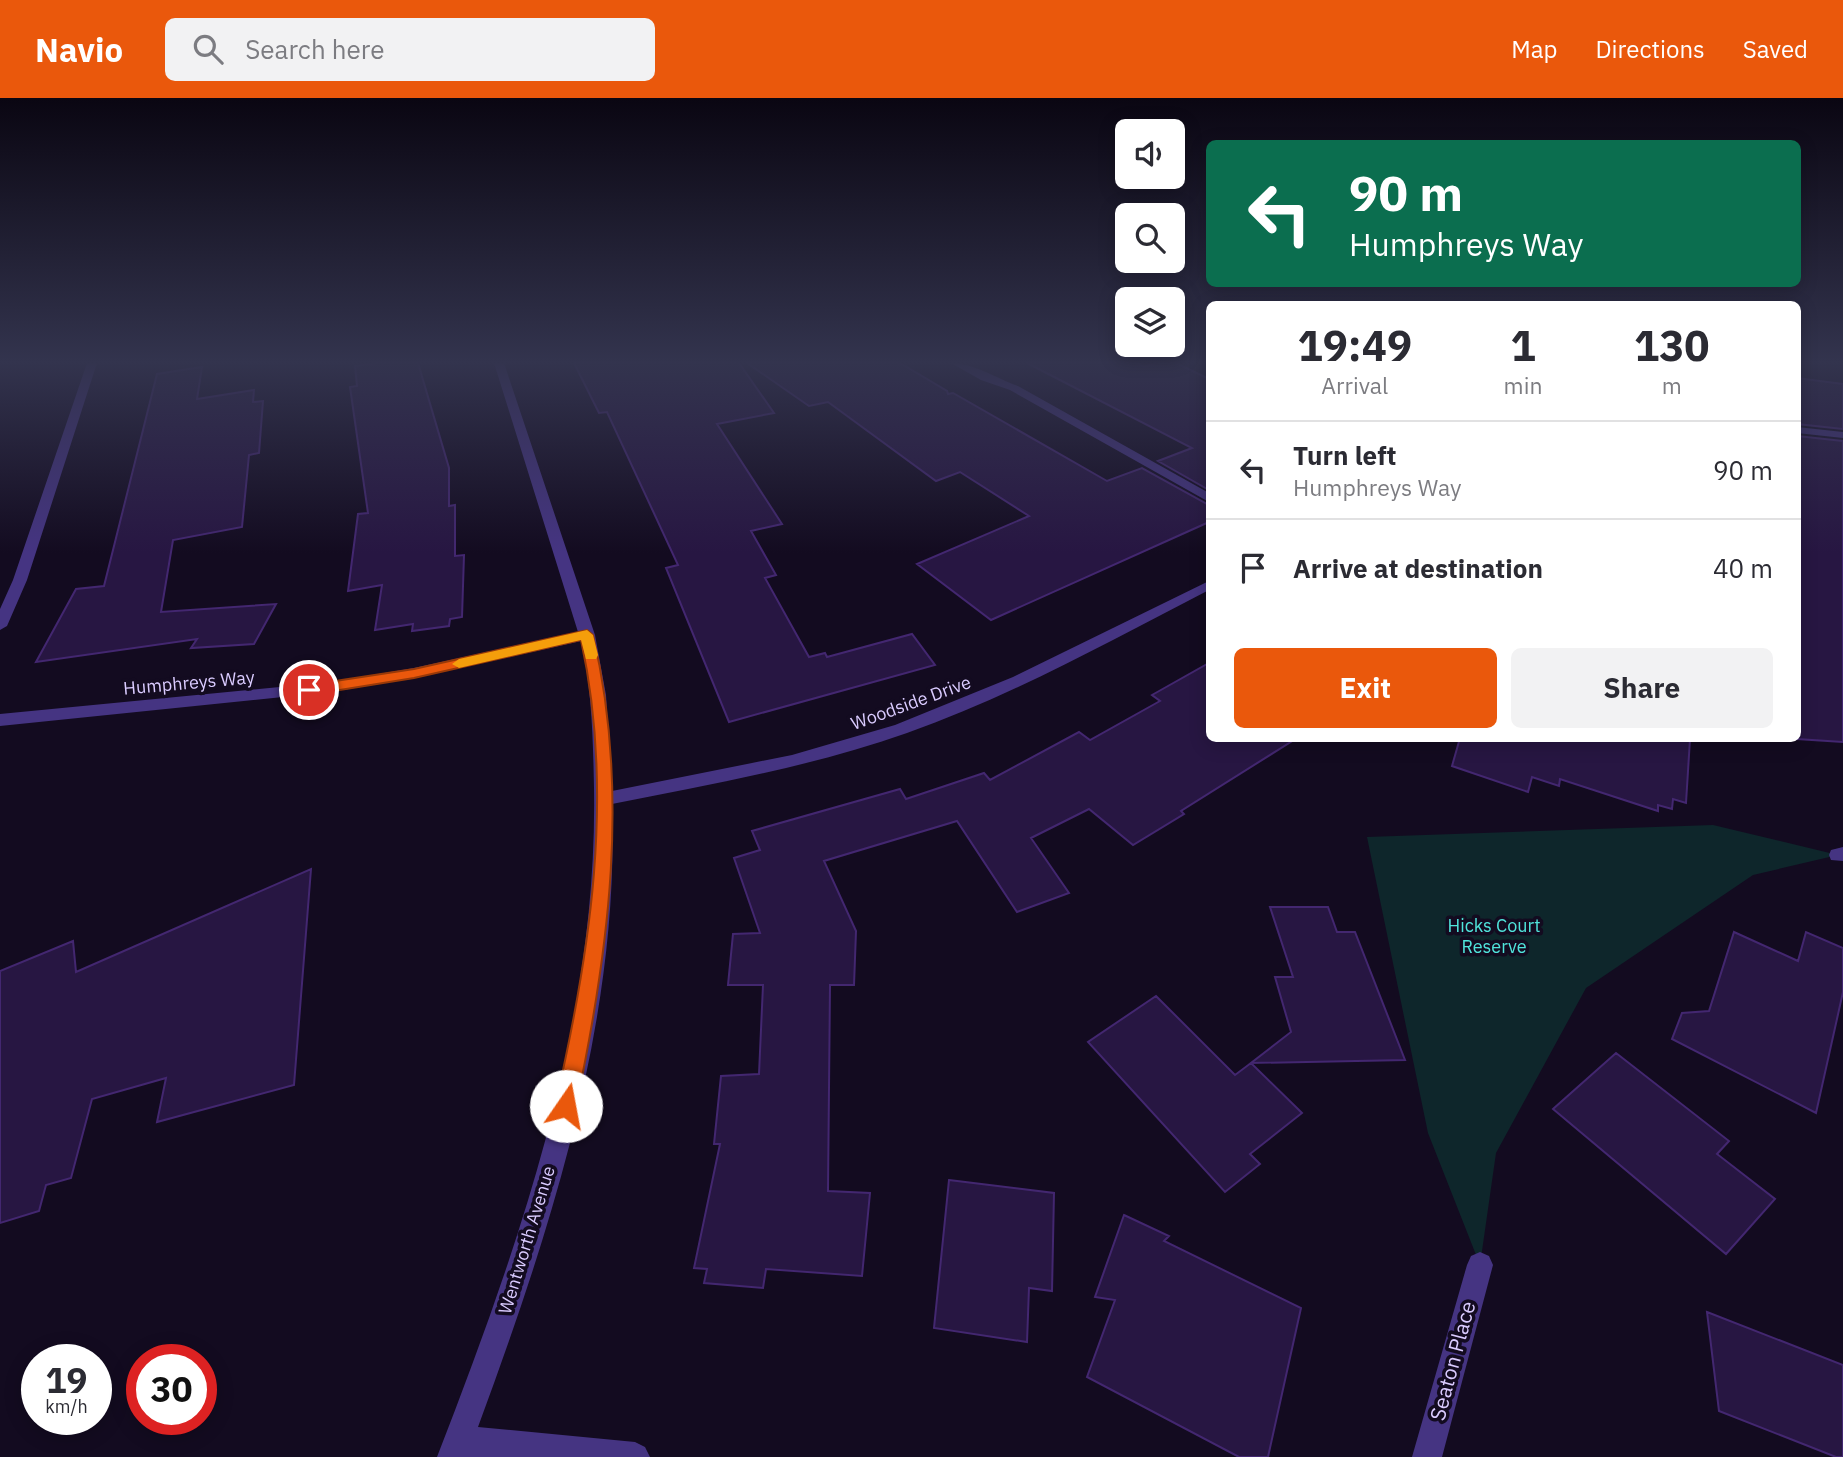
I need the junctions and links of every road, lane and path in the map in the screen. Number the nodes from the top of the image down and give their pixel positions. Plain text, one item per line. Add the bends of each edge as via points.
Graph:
1 (71, 426) edge
2 (520, 426) edge
3 (1082, 426) edge
4 (1801, 430) edge
5 (1843, 435) edge
6 (1206, 496) edge
7 (1206, 585) edge
8 (0, 625) edge
9 (587, 635) junction
10 (0, 720) edge
11 (606, 799) junction
12 (1480, 1265) dead end
13 (455, 1449) edge
14 (635, 1457) edge
15 (1427, 1457) edge

1 - 8 street via 20,580
2 - 9 street, Wentworth Avenue
3 - 6 street
4 - 5 street
7 - 11 street, Woodside Drive via 965,705 900,730 787,762
9 - 10 street, Humphreys Way via 331,687
9 - 11 street, Wentworth Avenue via 597,679
11 - 13 street, Wentworth Avenue via 598,928 587,1009 561,1130 511,1299
12 - 15 street, Seaton Place
13 - 14 street

